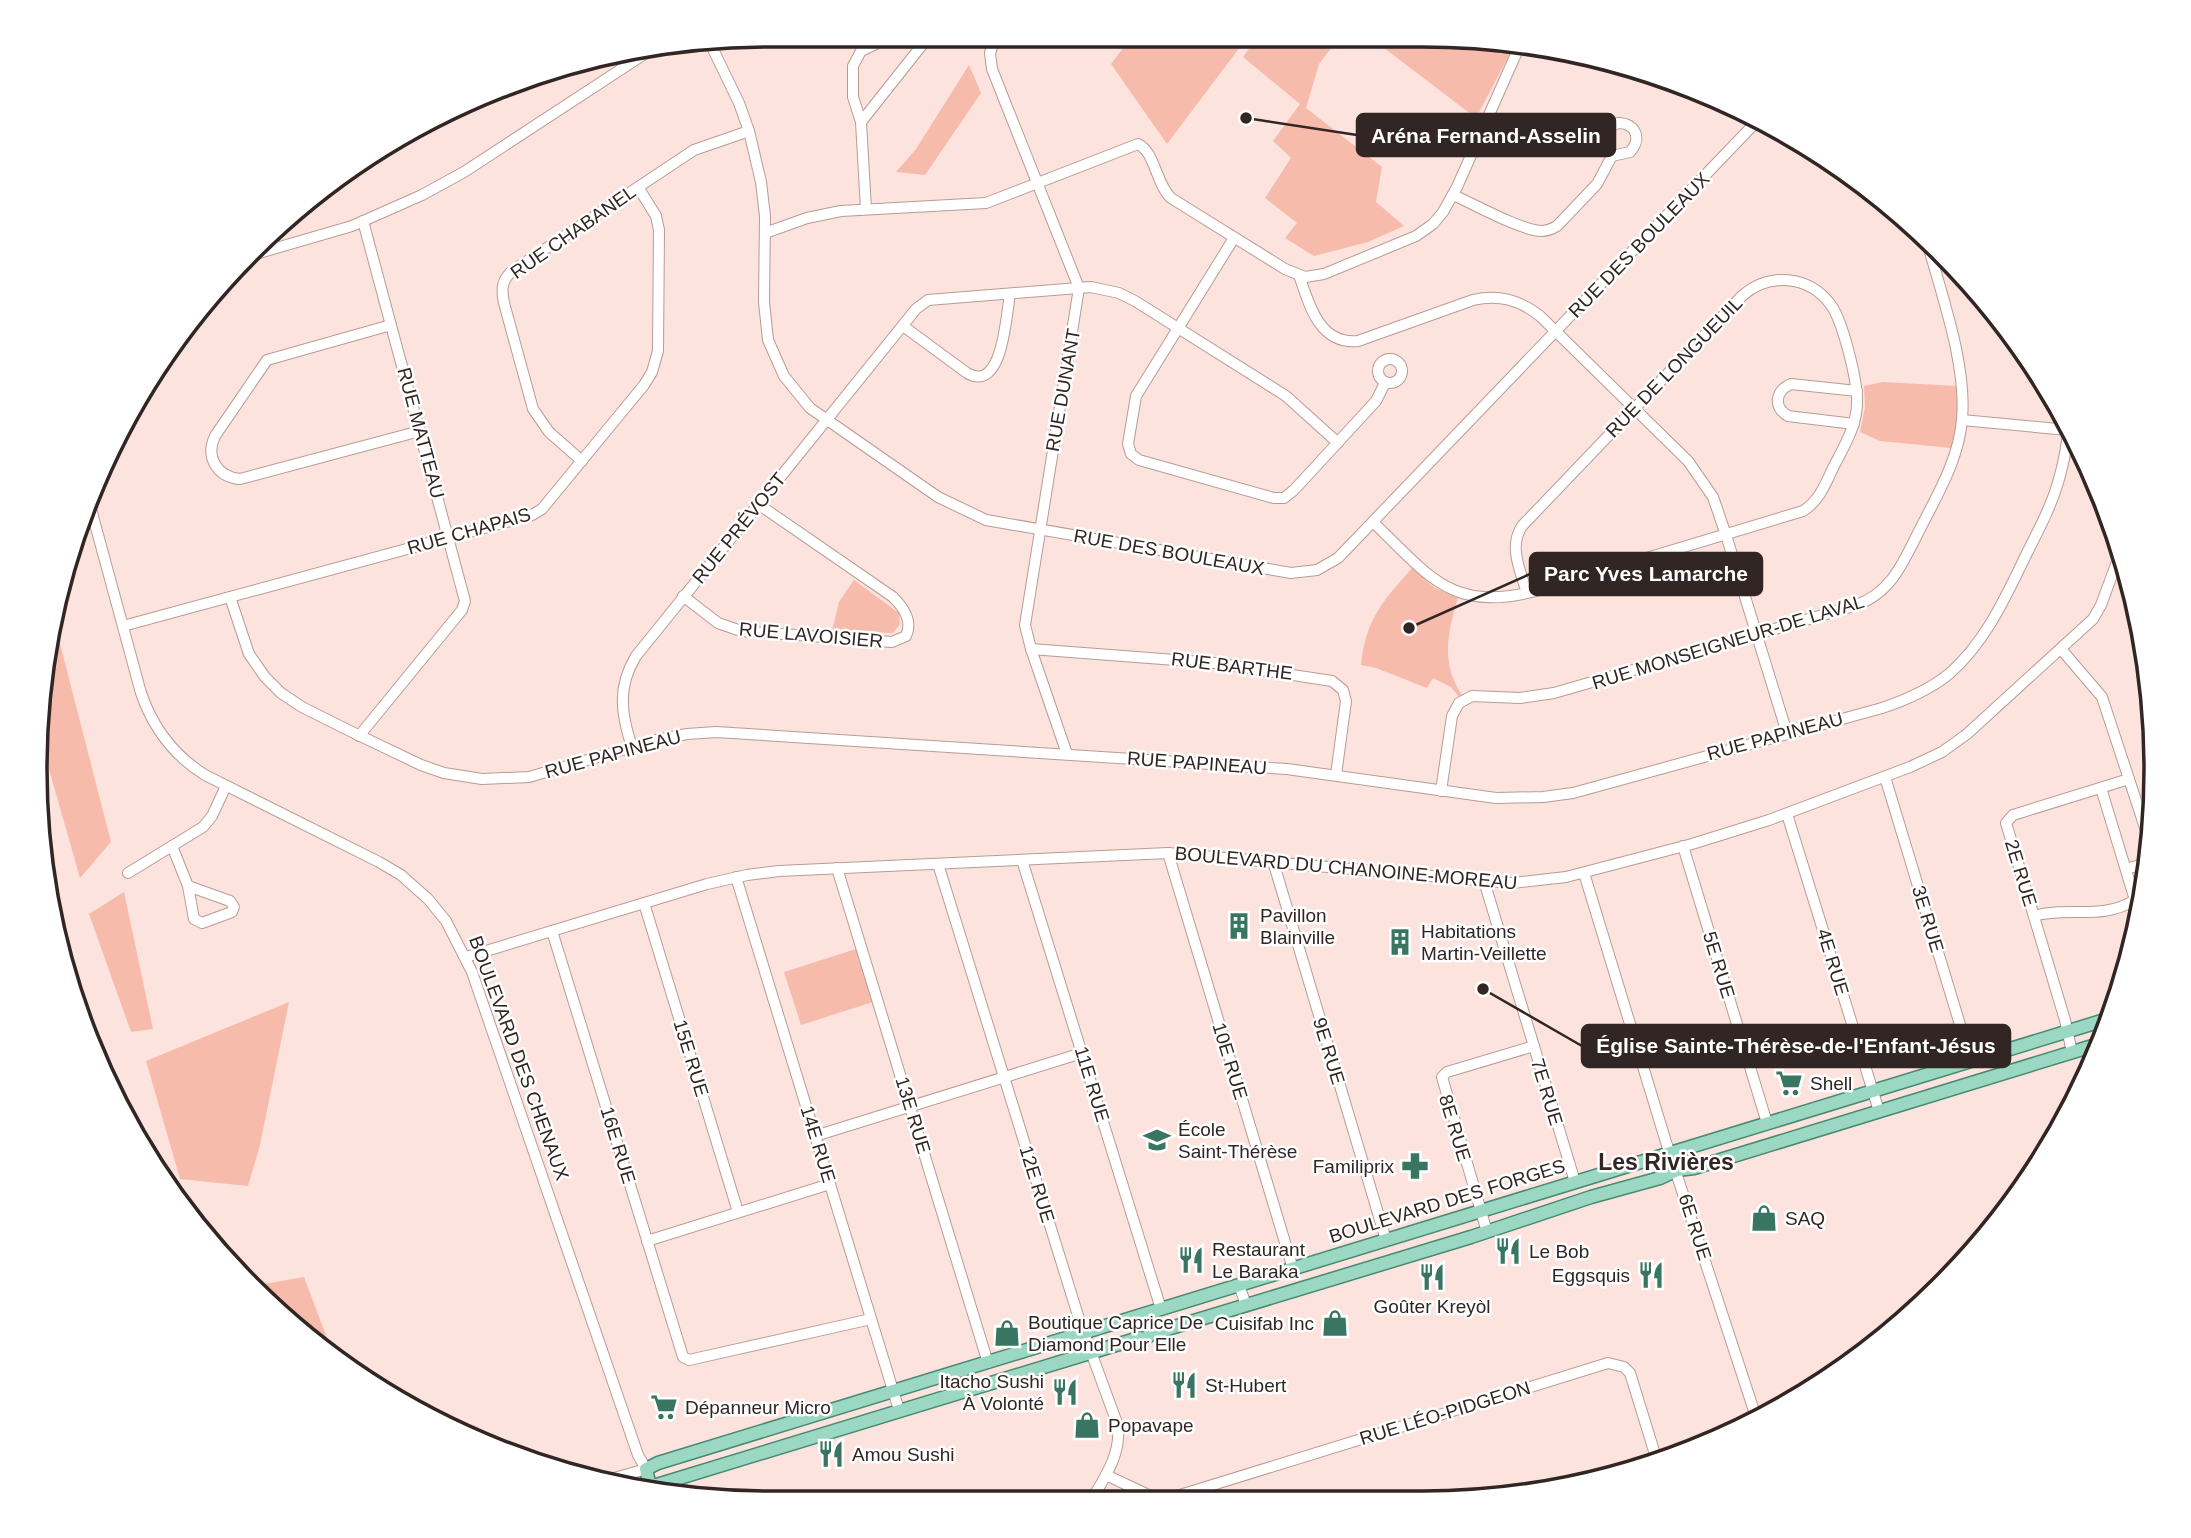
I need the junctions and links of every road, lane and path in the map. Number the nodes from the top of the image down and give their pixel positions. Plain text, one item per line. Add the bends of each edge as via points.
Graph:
1 (867, 47) edge
2 (920, 47) edge
3 (991, 47) edge
4 (713, 50) edge
5 (1516, 53) edge
6 (636, 60) edge
7 (861, 122) junction
8 (1751, 127) edge
9 (749, 131) junction
10 (1612, 156) dead end
11 (1038, 184) junction
12 (638, 187) junction
13 (1453, 195) junction
14 (866, 209) junction
15 (363, 222) junction
16 (765, 233) junction
17 (1234, 238) junction
18 (268, 251) edge
19 (1931, 258) edge
20 (1299, 275) junction
21 (1079, 288) junction
22 (1010, 294) junction
23 (391, 325) junction
24 (903, 326) junction
25 (1179, 328) junction
26 (1555, 331) junction
27 (1385, 383) dead end
28 (1857, 391) junction
29 (1635, 408) junction
30 (825, 420) junction
31 (1962, 420) junction
32 (1854, 424) junction
33 (2057, 427) edge
34 (420, 431) junction
35 (1338, 443) junction
36 (2065, 443) edge
37 (582, 461) junction
38 (758, 504) junction
39 (93, 517) edge
40 (1374, 523) junction
41 (1040, 530) junction
42 (1726, 535) junction
43 (450, 537) junction
44 (2115, 568) edge
45 (1527, 593) junction
46 (683, 596) junction
47 (230, 597) junction
48 (123, 626) junction
49 (1756, 635) junction
50 (1031, 649) junction
51 (2060, 649) junction
52 (1787, 733) junction
53 (359, 736) junction
54 (632, 747) junction
55 (1067, 754) junction
56 (1336, 775) junction
57 (1885, 777) junction
58 (2130, 779) junction
59 (226, 786) junction
60 (2101, 788) junction
61 (1441, 791) junction
62 (1787, 814) junction
63 (2142, 817) edge
64 (172, 846) junction
65 (1683, 846) junction
66 (1168, 853) junction
67 (1022, 860) junction
68 (1273, 861) junction
69 (938, 864) junction
70 (2137, 866) edge
71 (837, 868) junction
72 (2126, 870) junction
73 (128, 873) dead end
74 (1584, 873) junction
75 (736, 877) junction
76 (1484, 881) junction
77 (188, 886) junction
78 (2133, 891) edge
79 (644, 903) junction
80 (2131, 903) edge
81 (2034, 916) junction
82 (552, 931) junction
83 (466, 957) junction
84 (2097, 1022) edge
85 (2068, 1031) junction
86 (1534, 1046) junction
87 (2088, 1047) edge
88 (2072, 1052) junction
89 (1082, 1053) junction
90 (1971, 1061) junction
91 (1004, 1077) junction
92 (1872, 1091) junction
93 (910, 1107) junction
94 (1879, 1111) junction
95 (1767, 1123) junction
96 (815, 1136) junction
97 (1672, 1152) junction
98 (1676, 1170) junction
99 (1575, 1182) junction
100 (830, 1184) junction
101 (1481, 1211) junction
102 (738, 1212) junction
103 (1487, 1232) junction
104 (1386, 1240) junction
105 (647, 1241) junction
106 (1293, 1269) junction
107 (1239, 1285) junction
108 (1246, 1305) junction
109 (1161, 1309) junction
110 (871, 1319) junction
111 (1083, 1332) junction
112 (1093, 1353) junction
113 (988, 1363) junction
114 (893, 1391) junction
115 (1754, 1409) edge
116 (899, 1410) junction
117 (1654, 1452) edge
118 (646, 1469) junction
119 (1106, 1475) junction
120 (622, 1476) edge
121 (647, 1480) edge
122 (666, 1483) edge
123 (1097, 1491) edge
124 (1140, 1491) edge
125 (1193, 1491) edge

1 - 7 street via 854,61 853,97
2 - 7 street
3 - 11 street via 992,69
4 - 9 street, RUE DES BOULEAUX
5 - 13 street
6 - 15 street via 451,180
7 - 14 street
8 - 26 street, RUE DES BOULEAUX
9 - 12 street, RUE CHABANEL via 694,150
9 - 16 street, RUE DES BOULEAUX via 761,182
10 - 13 street via 1597,184 1557,226 1546,231
11 - 14 street via 986,203
11 - 17 street via 1131,145 1141,145 1167,194
11 - 21 street
12 - 37 street, RUE CHAPAIS via 659,230 657,358 644,385
12 - 37 street, RUE CHABANEL via 512,271 502,285 533,409 549,432
13 - 20 street via 1439,218 1422,233 1324,274
14 - 16 street via 817,215
15 - 18 street
15 - 23 street, RUE MATTEAU
16 - 30 street, RUE DES BOULEAUX via 764,316 771,349 792,389
17 - 20 street
17 - 25 street
19 - 31 street, RUE MONSEIGNEUR-DE LAVAL via 1960,370
20 - 26 street via 1320,325 1348,342 1488,297 1520,303
21 - 22 street, RUE PRÉVOST
21 - 25 street, RUE PRÉVOST via 1119,293
21 - 41 street, RUE DUNANT
22 - 24 street, RUE PRÉVOST via 932,299 919,305
22 - 24 street via 997,364 984,377 967,373
23 - 34 street, RUE MATTEAU
23 - 34 street via 267,360 215,436 212,459 227,476 245,478
24 - 30 street, RUE PRÉVOST
25 - 35 street, RUE PRÉVOST via 1286,396
25 - 35 street via 1135,400 1128,444 1133,456 1281,498
26 - 29 street
26 - 40 street, RUE DES BOULEAUX
27 - 35 street via 1377,399
28 - 29 street, RUE DE LONGUEUIL via 1830,303 1808,286 1779,280 1758,284 1742,296
28 - 32 street, RUE DE LONGUEUIL
28 - 32 street via 1791,384 1777,399 1787,416
29 - 42 street via 1699,474
29 - 45 street, RUE DE LONGUEUIL via 1518,531 1516,551
30 - 38 street, RUE PRÉVOST
30 - 41 street, RUE DES BOULEAUX via 961,510 994,523
31 - 33 street
31 - 49 street, RUE MONSEIGNEUR-DE LAVAL via 1947,475 1892,581 1860,604
32 - 42 street, RUE DE LONGUEUIL via 1810,507
34 - 43 street, RUE MATTEAU
36 - 52 street, RUE PAPINEAU via 2059,480 2045,516 1993,619 1964,659 1912,697
37 - 43 street, RUE CHAPAIS via 537,512
38 - 46 street, RUE PRÉVOST
38 - 46 street, RUE LAVOISIER via 893,597 906,612 906,636 892,642 741,631 718,623
39 - 48 street, BOULEVARD DES CHENAUX
40 - 41 street, RUE DES BOULEAUX via 1332,563 1299,573
40 - 45 street, RUE DE LONGUEUIL via 1424,572 1458,592 1494,599
41 - 50 street, RUE DUNANT via 1025,618
42 - 45 street, RUE DE LONGUEUIL
42 - 49 street
43 - 47 street, RUE CHAPAIS
43 - 53 street, RUE MATTEAU via 464,604
44 - 51 street, BOULEVARD DU CHANOINE-MOREAU via 2096,616
46 - 54 street, RUE PRÉVOST via 636,656 625,680 621,710
47 - 48 street, RUE CHAPAIS
47 - 53 street, RUE PAPINEAU via 249,654 272,685 302,707
48 - 59 street, BOULEVARD DES CHENAUX via 155,726 182,759
49 - 52 street
49 - 61 street, RUE MONSEIGNEUR-DE LAVAL via 1547,695 1467,698 1452,716
50 - 55 street, RUE DUNANT
50 - 56 street, RUE BARTHE via 1206,662 1332,681 1343,690 1346,706
51 - 57 street, BOULEVARD DU CHANOINE-MOREAU via 1955,743
51 - 58 street via 2102,697
52 - 61 street, RUE PAPINEAU via 1564,794 1514,799
53 - 54 street, RUE PAPINEAU via 433,770 482,779 528,777
54 - 55 street, RUE PAPINEAU via 670,736 716,732
55 - 56 street, RUE PAPINEAU
56 - 61 street, RUE PAPINEAU
57 - 62 street, BOULEVARD DU CHANOINE-MOREAU
57 - 90 street, 3E RUE
58 - 60 street, 2E RUE
58 - 63 street
59 - 64 street via 205,825
59 - 83 street, BOULEVARD DES CHENAUX via 396,872 441,914
60 - 72 street
60 - 81 street, 2E RUE via 2007,821
62 - 65 street, BOULEVARD DU CHANOINE-MOREAU
62 - 92 street, 4E RUE
64 - 73 street
64 - 77 street
65 - 74 street, BOULEVARD DU CHANOINE-MOREAU
65 - 95 street, 5E RUE
66 - 67 street, BOULEVARD DU CHANOINE-MOREAU
66 - 68 street, BOULEVARD DU CHANOINE-MOREAU
66 - 106 street, 10E RUE
67 - 69 street, BOULEVARD DU CHANOINE-MOREAU
67 - 89 street, 11E RUE
68 - 76 street, BOULEVARD DU CHANOINE-MOREAU
68 - 104 street, 9E RUE
69 - 71 street, BOULEVARD DU CHANOINE-MOREAU
69 - 91 street, 12E RUE
70 - 72 street
71 - 75 street, BOULEVARD DU CHANOINE-MOREAU
71 - 93 street, 13E RUE
72 - 78 street
74 - 76 street, BOULEVARD DU CHANOINE-MOREAU via 1528,883
74 - 97 street, 6E RUE
75 - 79 street, BOULEVARD DU CHANOINE-MOREAU
75 - 96 street, 14E RUE
76 - 86 street, 7E RUE
77 - 77 street via 192,915 198,922 232,912 230,901
79 - 82 street, BOULEVARD DU CHANOINE-MOREAU
79 - 102 street, 15E RUE
80 - 81 street via 2093,914 2055,911
81 - 85 street, 2E RUE
82 - 83 street, BOULEVARD DU CHANOINE-MOREAU
82 - 105 street, 16E RUE
83 - 118 street, BOULEVARD DES CHENAUX
84 - 85 main road, BOULEVARD DES FORGES
85 - 88 street, 2E RUE
85 - 90 main road, BOULEVARD DES FORGES
86 - 99 street, 7E RUE
86 - 101 street, 8E RUE via 1442,1077
87 - 88 main road, BOULEVARD DES FORGES
88 - 94 main road, BOULEVARD DES FORGES
89 - 91 street
89 - 109 street, 11E RUE
90 - 92 main road, BOULEVARD DES FORGES
91 - 93 street
91 - 111 street, 12E RUE
92 - 94 street, 4E RUE
92 - 95 main road, BOULEVARD DES FORGES
93 - 96 street
93 - 113 street, 13E RUE
94 - 98 main road, BOULEVARD DES FORGES
95 - 97 main road, BOULEVARD DES FORGES
96 - 100 street, 14E RUE
97 - 98 street, 6E RUE
97 - 99 main road, BOULEVARD DES FORGES
98 - 103 main road, BOULEVARD DES FORGES
98 - 115 street, 6E RUE
99 - 101 main road, BOULEVARD DES FORGES
100 - 102 street
100 - 110 street, 14E RUE
101 - 103 street, 8E RUE
101 - 104 main road, BOULEVARD DES FORGES
102 - 105 street
103 - 108 main road, BOULEVARD DES FORGES
104 - 106 main road, BOULEVARD DES FORGES
105 - 110 street, 16E RUE via 685,1359
106 - 107 main road, BOULEVARD DES FORGES
107 - 108 street
107 - 109 main road, BOULEVARD DES FORGES
108 - 112 main road, BOULEVARD DES FORGES
109 - 111 main road, BOULEVARD DES FORGES
110 - 114 street, 14E RUE
111 - 112 street, 12E RUE
111 - 113 main road, BOULEVARD DES FORGES
112 - 116 main road, BOULEVARD DES FORGES
112 - 119 street, 12E RUE via 1120,1437
113 - 114 main road, BOULEVARD DES FORGES
114 - 116 street, 14E RUE
114 - 118 main road, BOULEVARD DES FORGES
116 - 122 main road, BOULEVARD DES FORGES
117 - 125 street, RUE LÉO-PIDGEON via 1630,1373 1608,1363
118 - 120 street, BOULEVARD DES FORGES
118 - 121 main road, BOULEVARD DES CHENAUX
119 - 123 street, 12E RUE
119 - 124 street

